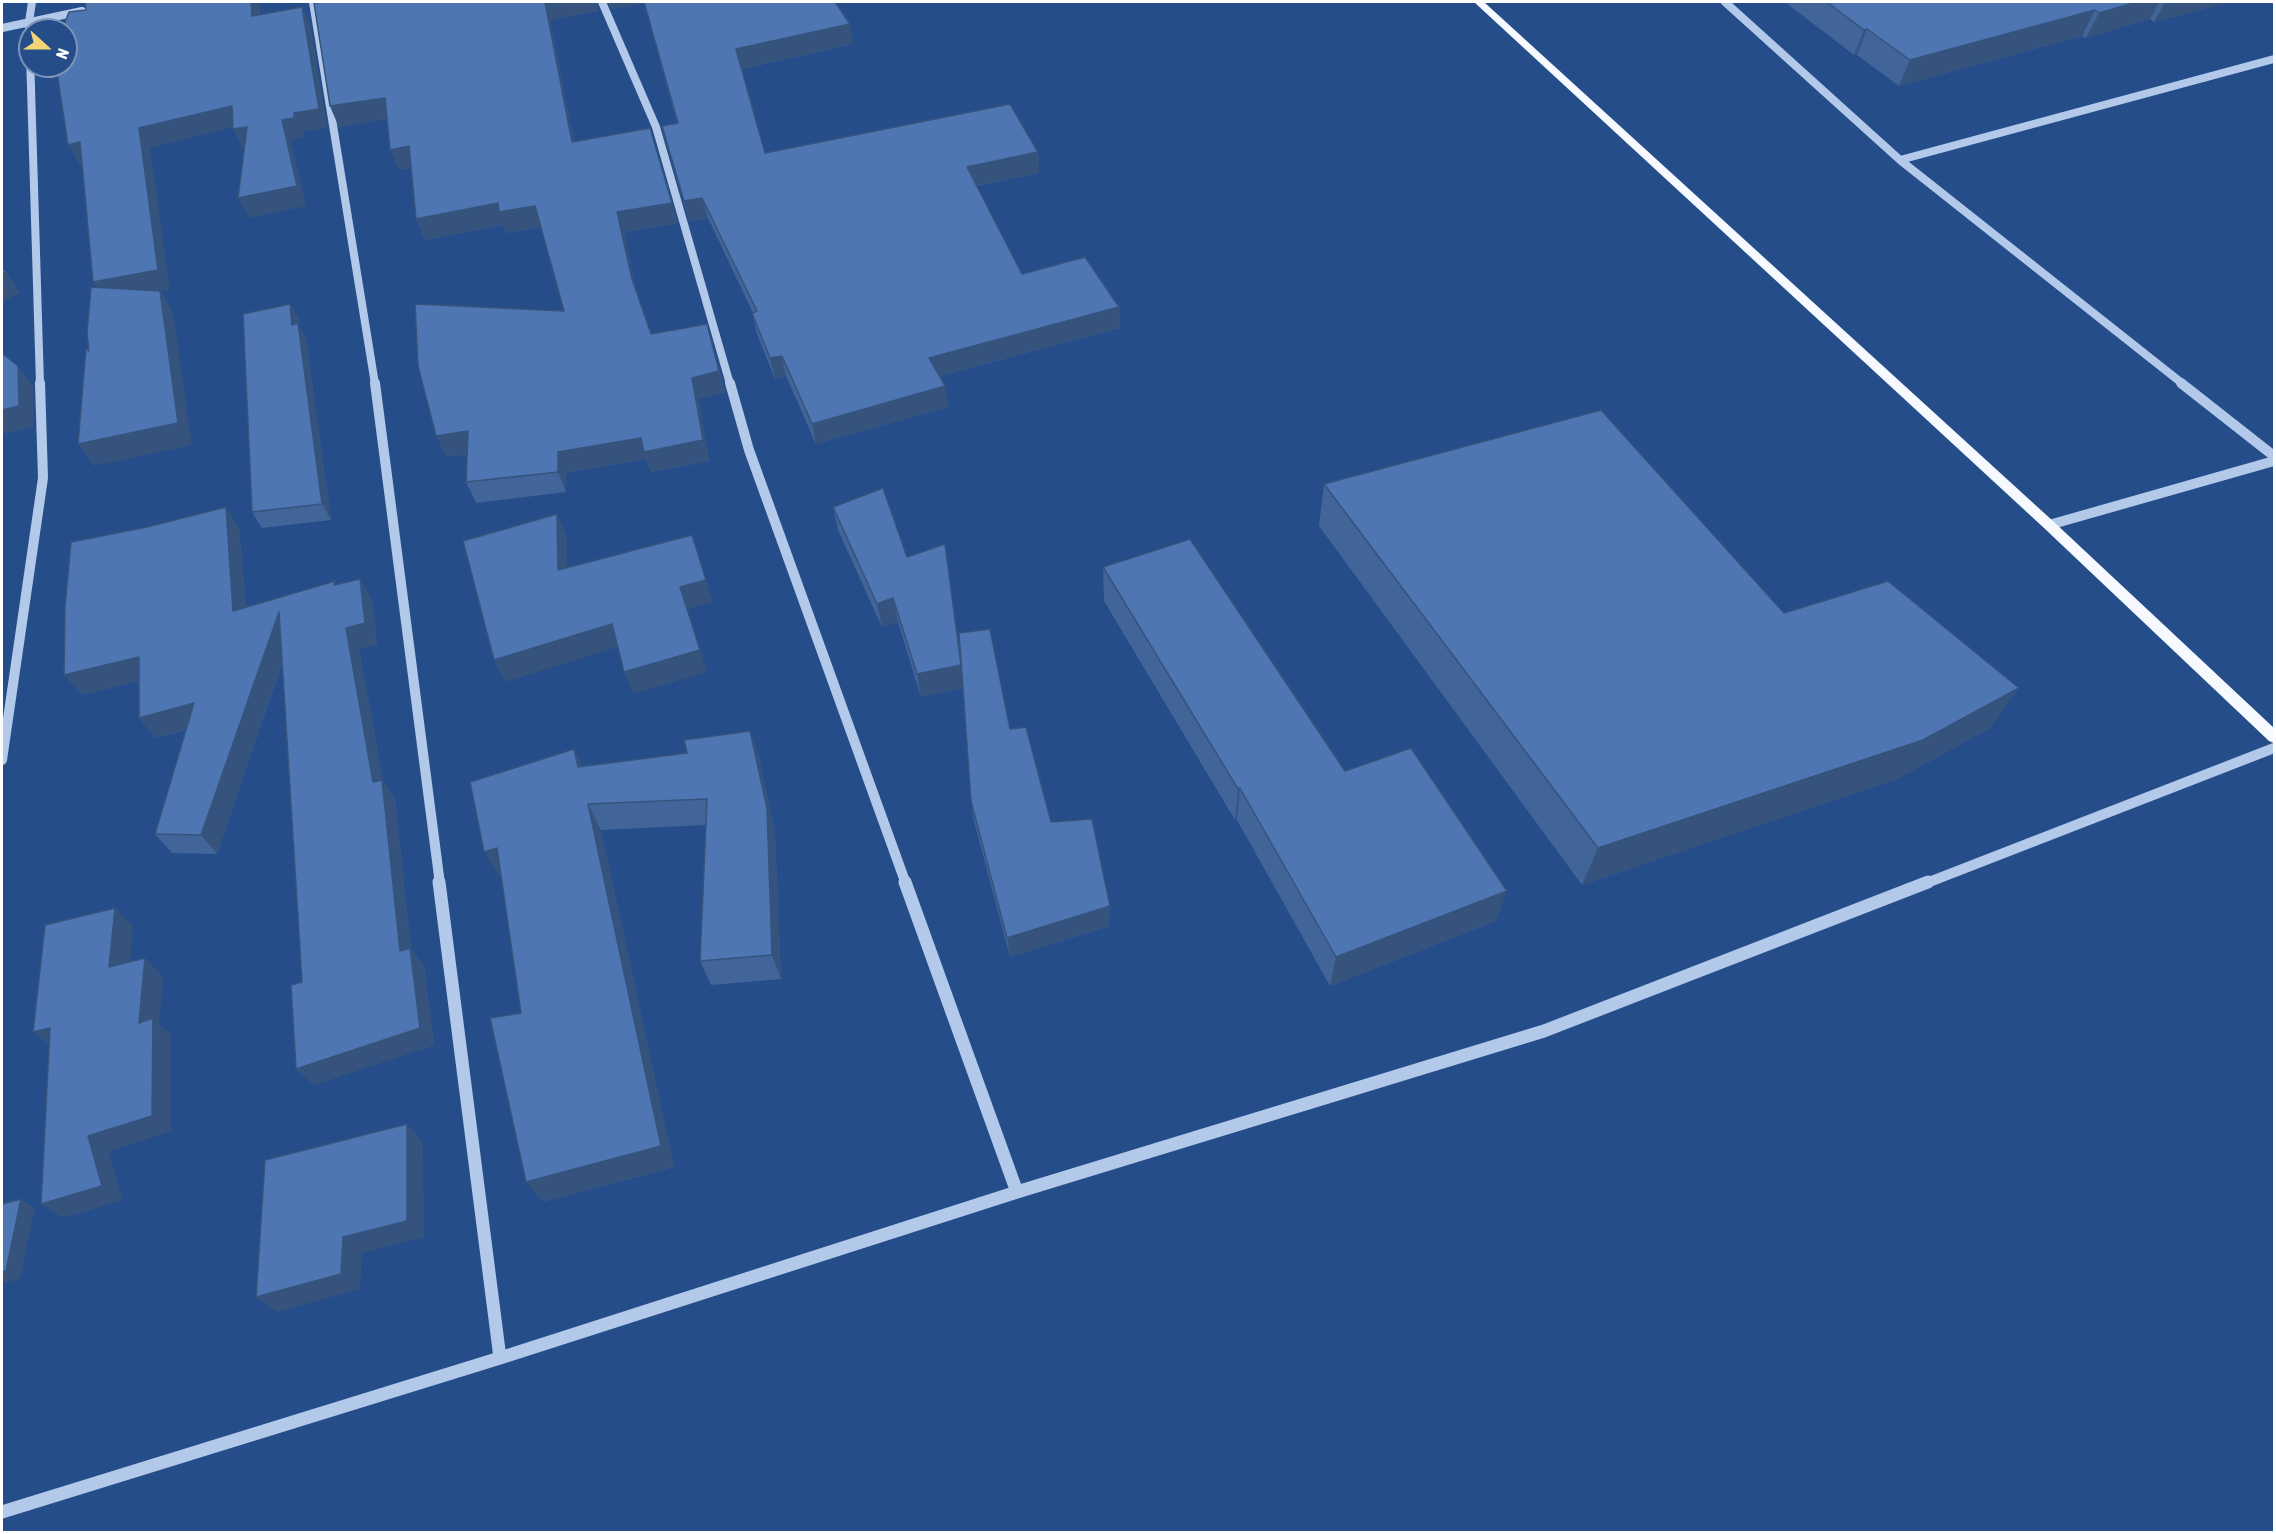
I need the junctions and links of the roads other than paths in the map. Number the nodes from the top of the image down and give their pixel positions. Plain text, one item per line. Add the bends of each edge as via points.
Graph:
1 (32, 2) edge
2 (313, 2) edge
3 (602, 2) edge
4 (1479, 2) edge
5 (1725, 2) edge
6 (94, 8) edge
7 (30, 18) edge
8 (48, 18) edge
9 (18, 24) edge
10 (2, 28) edge
11 (2274, 59) edge
12 (31, 78) edge
13 (1900, 160) junction
14 (2274, 456) edge
15 (2274, 461) edge
16 (2049, 525) junction
17 (2274, 738) edge
18 (2274, 748) edge
19 (2, 760) edge
20 (1017, 1192) junction
21 (500, 1358) junction
22 (2, 1512) edge

1 - 7 street
2 - 21 street via 378,400
3 - 20 street via 656,127 749,450
4 - 16 main road
5 - 13 street
6 - 8 street
9 - 10 street
11 - 13 street
12 - 19 street via 43,478
13 - 14 street
15 - 16 street
16 - 17 main road
18 - 20 street via 1544,1031
20 - 21 street
21 - 22 street

